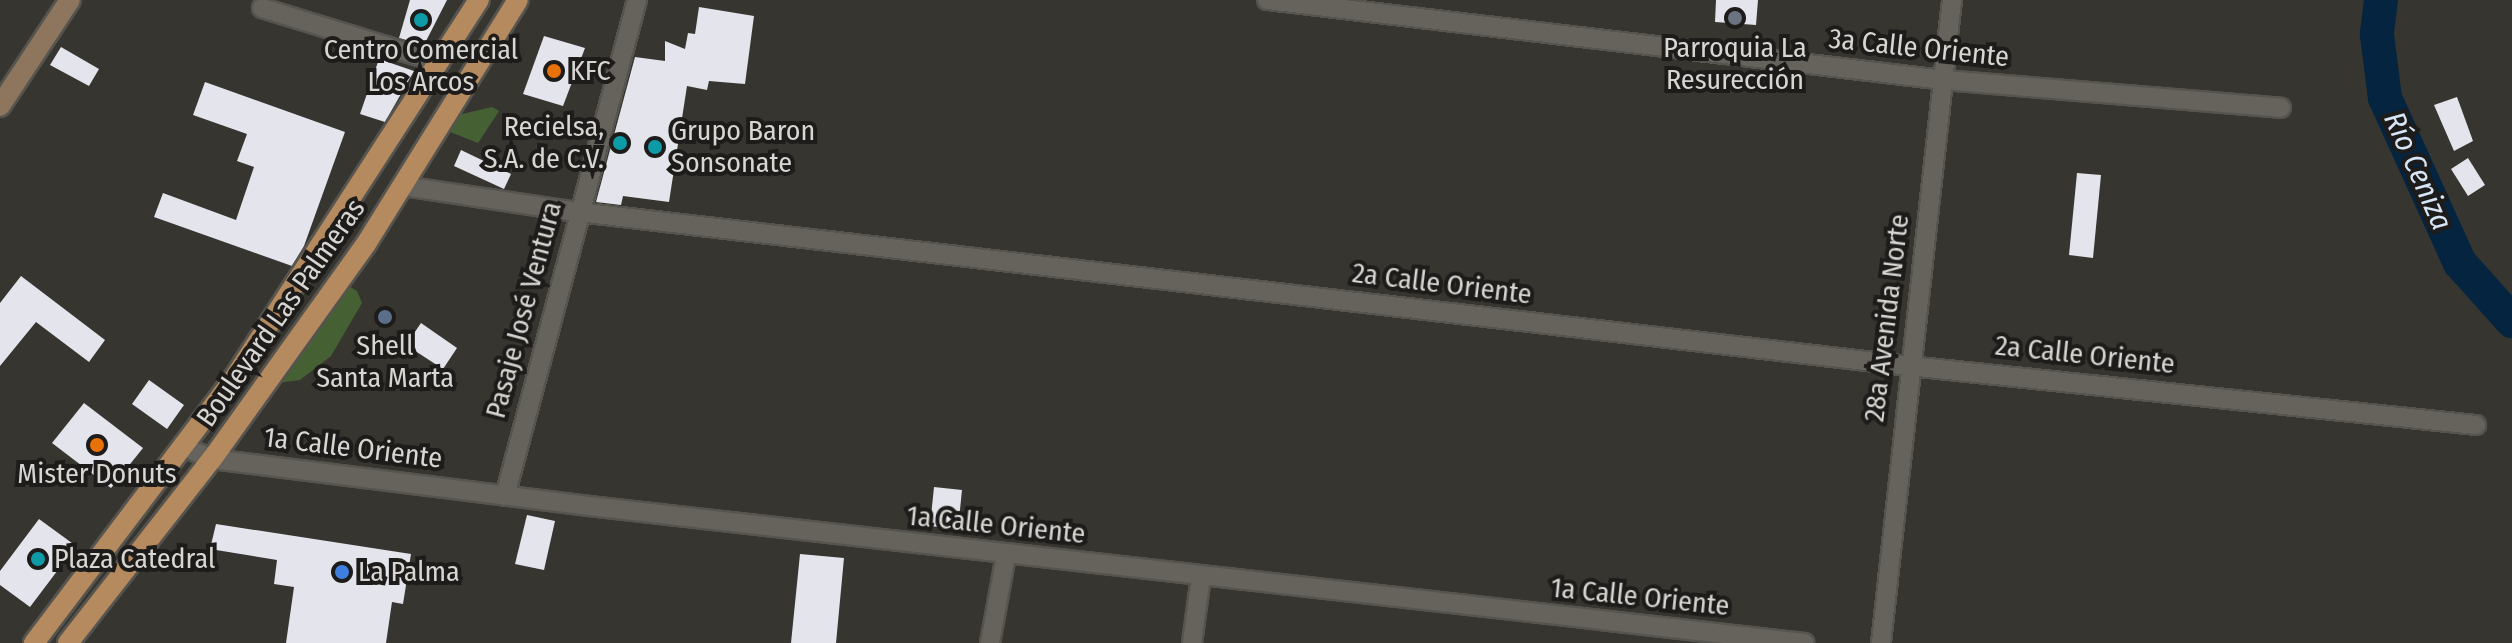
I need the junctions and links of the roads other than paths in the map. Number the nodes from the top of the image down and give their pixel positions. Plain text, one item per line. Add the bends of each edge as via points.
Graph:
1 (479, 0) edge
2 (518, 0) edge
3 (637, 0) edge
4 (1267, 0) edge
5 (1952, 0) edge
6 (64, 2) edge
7 (261, 9) edge
8 (437, 62) junction
9 (1944, 80) junction
10 (0, 106) edge
11 (2281, 108) dead end
12 (403, 186) junction
13 (578, 212) junction
14 (1909, 366) junction
15 (2476, 425) dead end
16 (184, 447) junction
17 (212, 459) junction
18 (505, 496) junction
19 (1006, 555) junction
20 (1201, 576) junction
21 (34, 643) edge
22 (68, 643) edge
23 (990, 643) edge
24 (1192, 643) edge
25 (1804, 643) edge
26 (1881, 643) edge

1 - 8 main road
2 - 12 main road, Boulevard Las Palmeras
3 - 13 street, Pasaje José Ventura
4 - 9 street, 3a Calle Oriente
5 - 9 street, 28a Avenida Norte
6 - 10 street
7 - 8 street
8 - 16 main road via 301,280
9 - 11 street, 3a Calle Oriente
9 - 14 street, 28a Avenida Norte
12 - 13 street, 2a Calle Oriente
12 - 17 main road, Boulevard Las Palmeras
13 - 14 street, 2a Calle Oriente
13 - 18 street, Pasaje José Ventura
14 - 15 street, 2a Calle Oriente
14 - 26 street, 28a Avenida Norte
16 - 17 street, 1a Calle Oriente
16 - 21 main road
17 - 18 street, 1a Calle Oriente
17 - 22 main road, Boulevard Las Palmeras
18 - 19 street, 1a Calle Oriente
19 - 20 street, 1a Calle Oriente
19 - 23 street
20 - 24 street
20 - 25 street, 1a Calle Oriente

